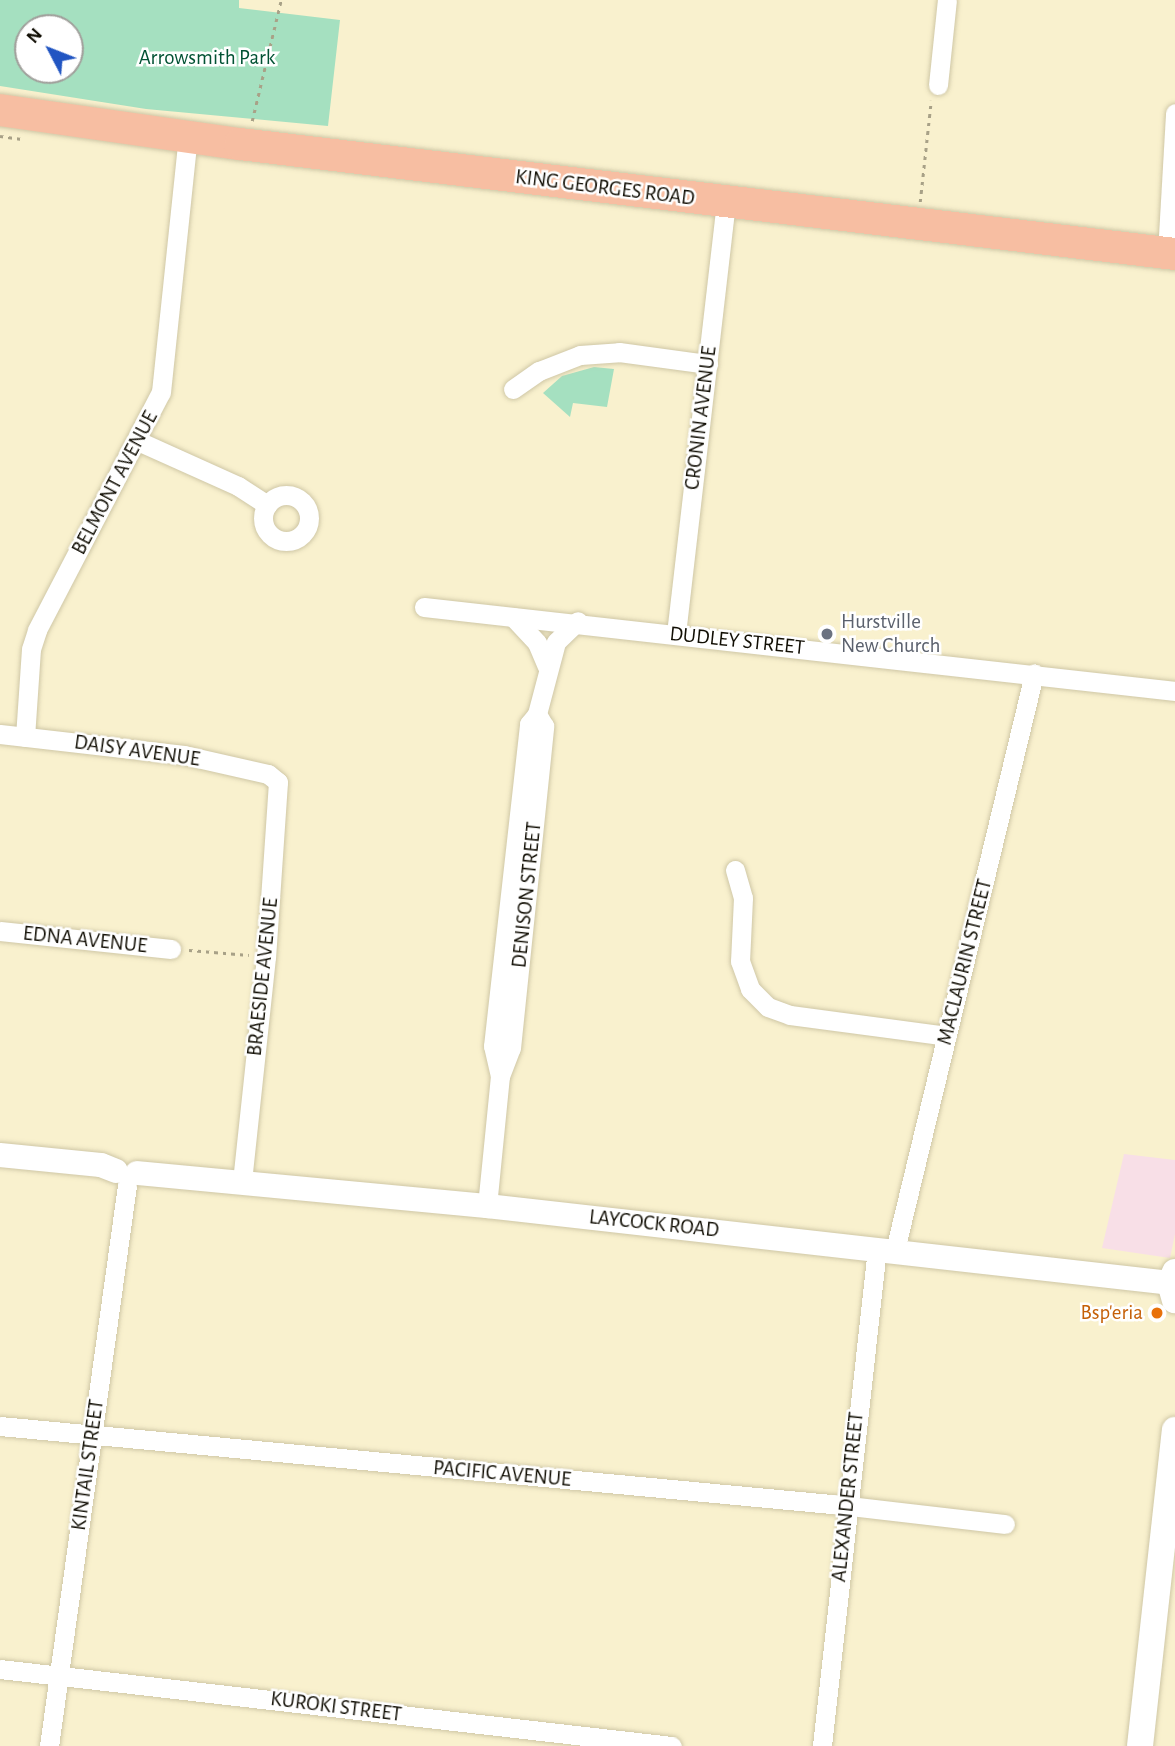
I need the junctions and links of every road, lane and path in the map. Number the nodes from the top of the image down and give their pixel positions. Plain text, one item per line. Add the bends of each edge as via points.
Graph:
1 (281, 0) edge
2 (947, 0) edge
3 (935, 91) joint
4 (0, 110) edge
5 (1175, 113) edge
6 (35, 118) junction
7 (0, 121) edge
8 (251, 124) dead end
9 (188, 137) junction
10 (726, 202) junction
11 (920, 202) dead end
12 (1171, 254) edge
13 (708, 364) junction
14 (513, 389) dead end
15 (138, 441) junction
16 (267, 505) dead end
17 (424, 607) dead end
18 (513, 617) junction
19 (578, 621) junction
20 (676, 634) junction
21 (547, 666) junction
22 (1034, 674) junction
23 (1175, 691) edge
24 (0, 734) edge
25 (25, 737) junction
26 (273, 776) joint
27 (735, 870) dead end
28 (0, 931) edge
29 (170, 948) joint
30 (266, 957) junction
31 (947, 1036) junction
32 (0, 1155) edge
33 (127, 1176) junction
34 (242, 1181) junction
35 (487, 1206) junction
36 (886, 1250) junction
37 (1173, 1285) edge
38 (0, 1426) edge
39 (1175, 1430) edge
40 (92, 1436) junction
41 (847, 1505) junction
42 (1004, 1524) dead end
43 (0, 1669) edge
44 (59, 1675) junction
45 (49, 1746) edge
46 (672, 1746) edge
47 (822, 1746) edge
48 (1140, 1746) edge

1 - 8 path
2 - 3 street
3 - 11 path
4 - 6 highway, KING GEORGES ROAD
5 - 12 street
6 - 7 highway, KING GEORGES ROAD
6 - 9 highway, KING GEORGES ROAD
9 - 10 highway, KING GEORGES ROAD
9 - 15 street, BELMONT AVENUE via 162,392
10 - 12 highway, KING GEORGES ROAD
10 - 13 street, CRONIN AVENUE
13 - 14 street via 619,352 580,355 539,371
13 - 20 street, CRONIN AVENUE
15 - 16 street via 238,486
15 - 25 street, BELMONT AVENUE via 33,640
17 - 18 street, DUDLEY STREET
18 - 19 street, DUDLEY STREET
18 - 21 street via 537,643
19 - 20 street, DUDLEY STREET
19 - 21 street, DENISON STREET via 556,642
20 - 22 street, DUDLEY STREET
21 - 35 street, DENISON STREET via 537,714 529,724 493,1046 500,1076
22 - 23 street, DUDLEY STREET
22 - 31 street, MACLAURIN STREET
24 - 25 street, DAISY AVENUE
25 - 26 street, DAISY AVENUE via 184,755
26 - 30 street, BRAESIDE AVENUE via 280,791
27 - 31 street via 743,898 740,961 750,989 768,1007 790,1015
28 - 29 street, EDNA AVENUE
29 - 30 path
30 - 34 street, BRAESIDE AVENUE
31 - 36 street, MACLAURIN STREET
32 - 33 street, LAYCOCK ROAD via 102,1165
33 - 34 street, LAYCOCK ROAD
33 - 40 street, KINTAIL STREET
34 - 35 street, LAYCOCK ROAD
35 - 36 street, LAYCOCK ROAD
36 - 37 street, LAYCOCK ROAD
36 - 41 street, ALEXANDER STREET
38 - 40 street, PACIFIC AVENUE
39 - 48 main road
40 - 41 street, PACIFIC AVENUE
40 - 44 street, KINTAIL STREET
41 - 42 street, PACIFIC AVENUE
41 - 47 street, ALEXANDER STREET
43 - 44 street, KUROKI STREET
44 - 45 street, KINTAIL STREET
44 - 46 street, KUROKI STREET

